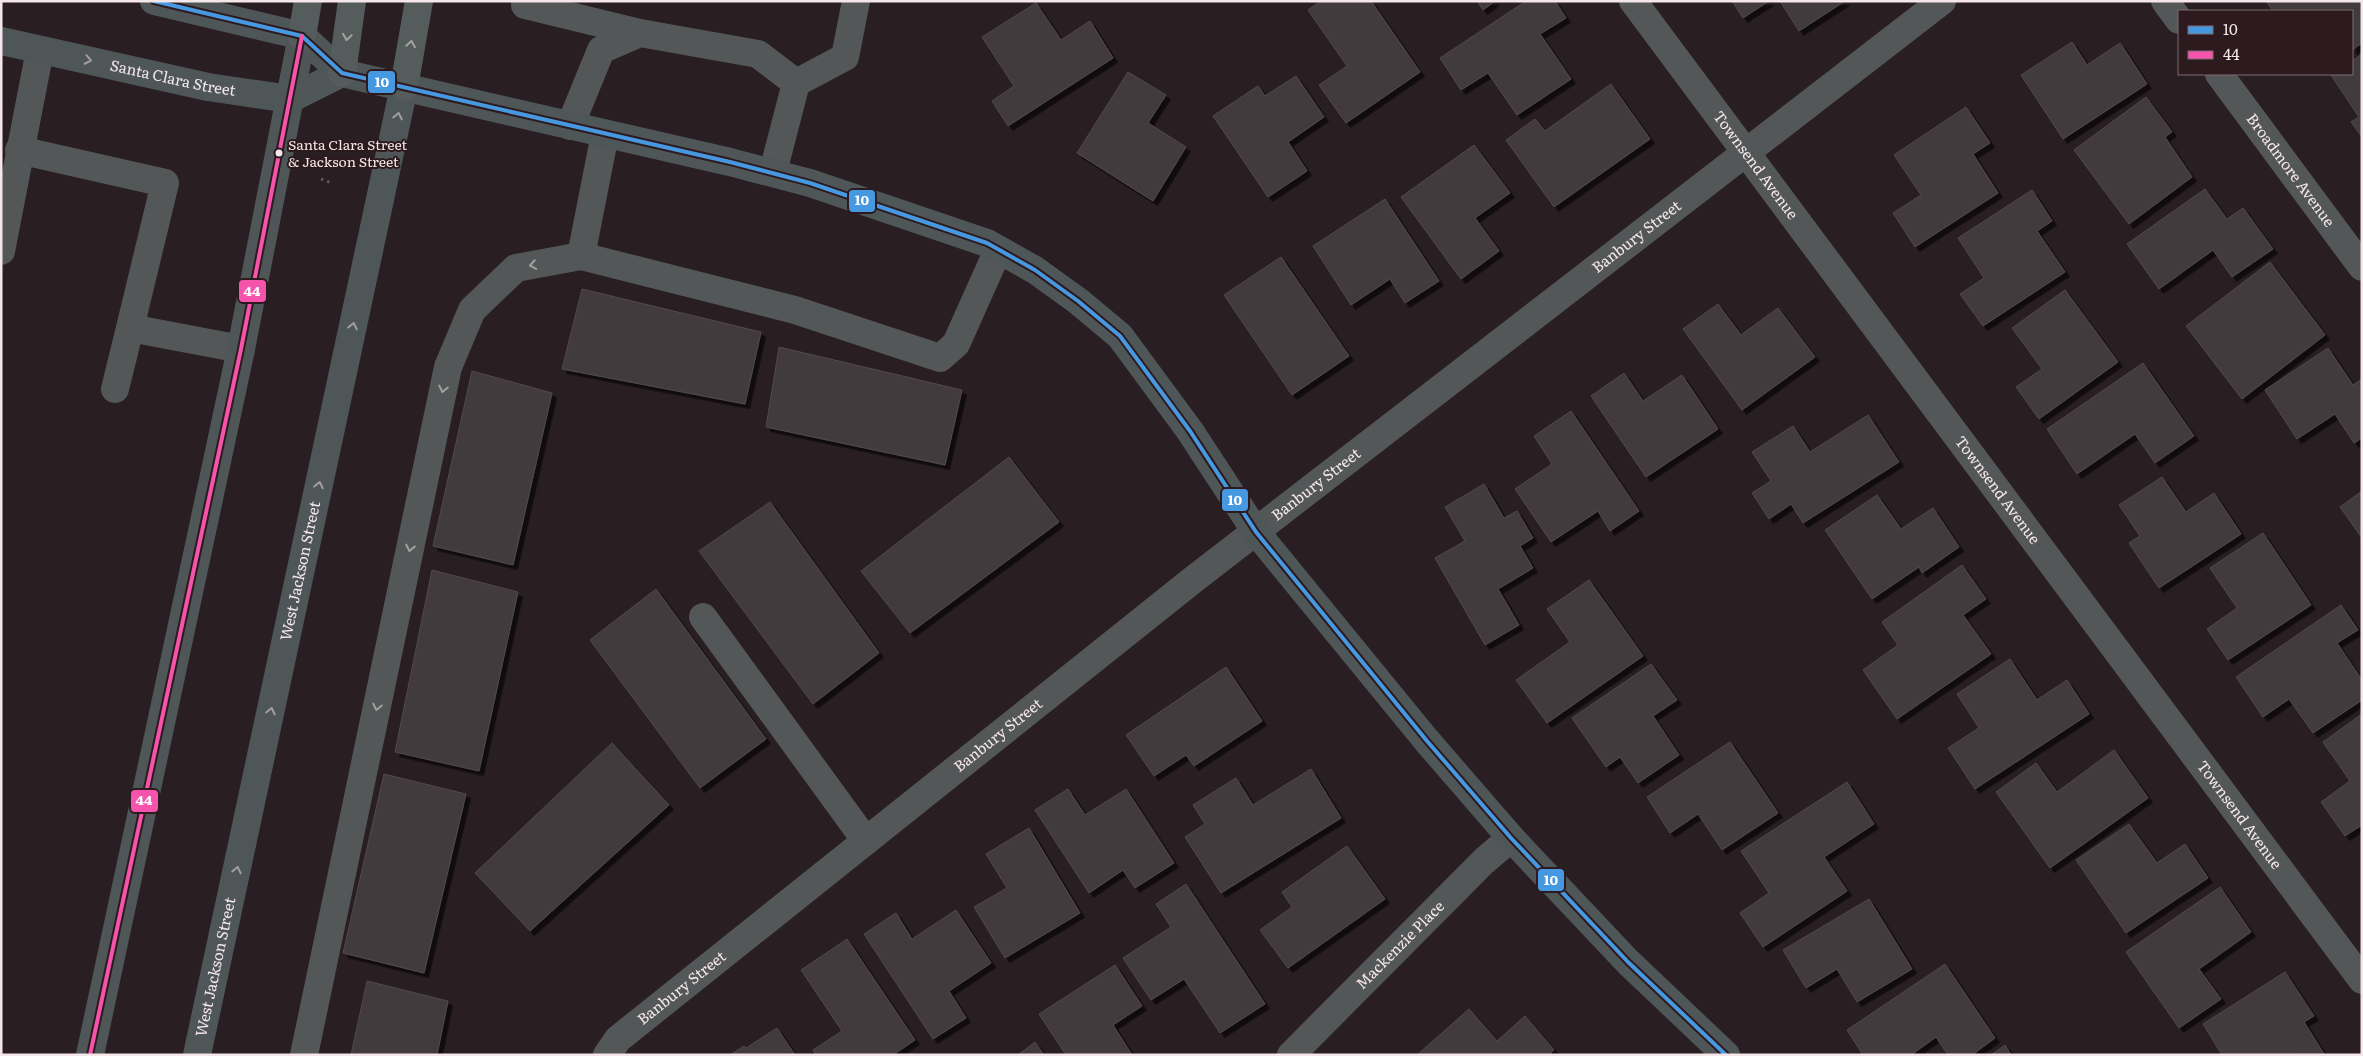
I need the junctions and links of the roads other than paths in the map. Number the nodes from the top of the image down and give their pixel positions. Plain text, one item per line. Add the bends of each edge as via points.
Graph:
1 (154, 1) edge
2 (308, 1) edge
3 (352, 1) edge
4 (418, 1) edge
5 (856, 1) edge
6 (1633, 1) edge
7 (1942, 1) edge
8 (2165, 1) edge
9 (525, 6) dead end
10 (2178, 19) edge
11 (640, 33) junction
12 (302, 36) junction
13 (1, 41) edge
14 (40, 50) junction
15 (342, 73) junction
16 (2220, 75) edge
17 (796, 83) junction
18 (404, 87) junction
19 (290, 99) junction
20 (570, 126) junction
21 (605, 134) junction
22 (19, 150) junction
23 (1746, 151) junction
24 (773, 172) junction
25 (998, 250) junction
26 (1, 251) edge
27 (581, 256) junction
28 (2362, 267) edge
29 (130, 328) junction
30 (241, 349) junction
31 (115, 389) dead end
32 (1256, 532) junction
33 (703, 617) dead end
34 (1511, 838) junction
35 (866, 841) junction
36 (2362, 980) edge
37 (90, 1055) edge
38 (197, 1055) edge
39 (304, 1055) edge
40 (607, 1055) edge
41 (1291, 1055) edge
42 (1726, 1055) edge

1 - 12 main road
2 - 12 highway
3 -> 15 highway
18 -> 4 highway
5 - 17 street via 845,57
6 - 23 street, Townsend Avenue
7 - 23 street, Banbury Street
8 - 10 street
9 - 11 street
11 - 17 street via 758,54
11 - 20 street via 601,50
12 - 15 main road
12 - 19 main road
13 - 14 main road, Santa Clara Street
14 -> 19 main road, Santa Clara Street via 208,87
14 - 22 street
15 - 18 main road
15 - 19 main road
16 - 28 street, Broadmore Avenue
17 - 24 street
18 - 20 main road
38 -> 18 main road, West Jackson Street
19 - 30 main road
20 - 21 main road
21 - 24 main road
21 - 27 street
22 - 26 street
22 - 29 street via 165,183
23 - 32 street, Banbury Street
23 - 36 street, Townsend Avenue
24 - 25 main road via 978,240
25 - 27 street via 956,344 940,358 795,310
25 - 32 main road via 1035,270 1120,336 1190,431
27 -> 39 street via 516,268 472,310 448,367
29 - 30 street
29 - 31 street
30 - 37 main road
32 - 34 main road
32 - 35 street, Banbury Street
33 - 35 street
34 - 41 street, Mackenzie Place
34 - 42 main road via 1628,962
35 - 40 street, Banbury Street via 618,1039

